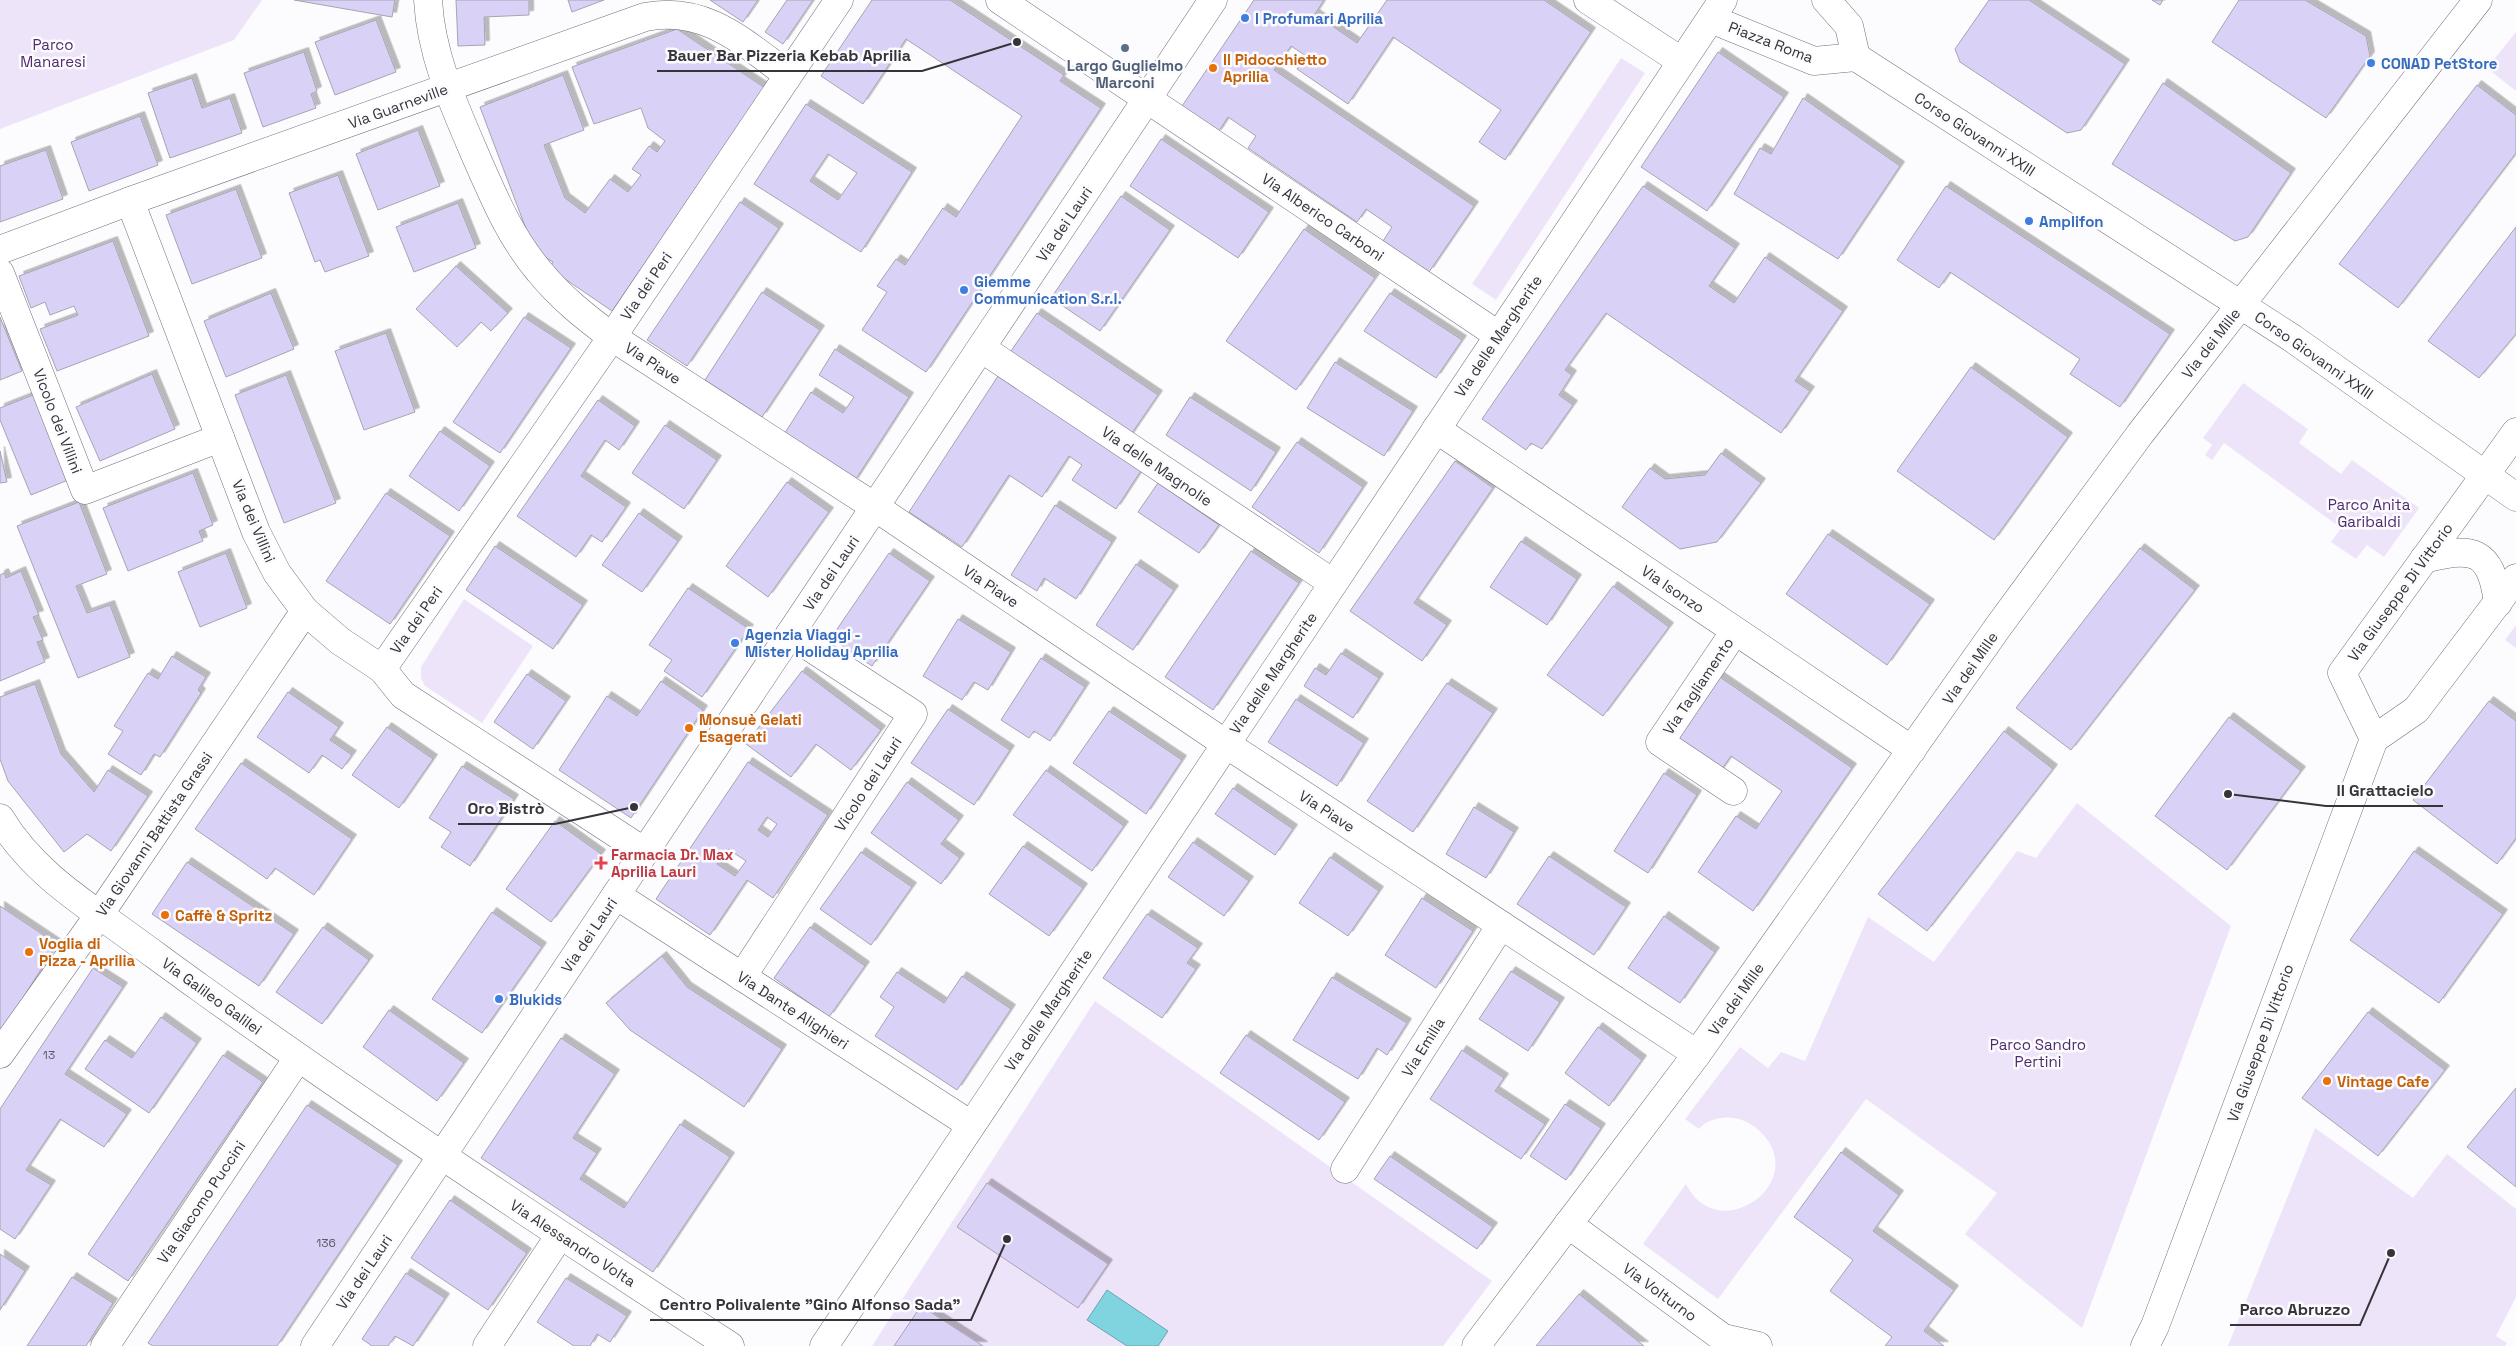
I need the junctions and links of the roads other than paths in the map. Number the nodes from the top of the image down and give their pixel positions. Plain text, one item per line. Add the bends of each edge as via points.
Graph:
1 (428, 0) edge
2 (839, 0) edge
3 (1000, 0) edge
4 (1213, 0) edge
5 (1588, 0) edge
6 (1826, 0) edge
7 (2478, 0) edge
8 (1717, 9) edge
9 (1856, 57) junction
10 (1681, 61) junction
11 (788, 75) junction
12 (447, 88) junction
13 (1147, 98) junction
14 (130, 201) junction
15 (0, 250) edge
16 (0, 273) edge
17 (2240, 305) junction
18 (1498, 335) junction
19 (612, 336) junction
20 (981, 348) junction
21 (1436, 428) junction
22 (2516, 432) edge
23 (220, 438) junction
24 (2484, 475) junction
25 (2516, 496) edge
26 (874, 507) junction
27 (2424, 558) junction
28 (2516, 578) edge
29 (1333, 583) junction
30 (2498, 603) junction
31 (305, 611) junction
32 (1736, 631) junction
33 (790, 634) junction
34 (382, 669) junction
35 (2374, 739) junction
36 (1226, 744) junction
37 (1912, 750) junction
38 (1733, 791) dead end
39 (0, 818) edge
40 (645, 852) junction
41 (616, 895) junction
42 (99, 915) junction
43 (1501, 925) junction
44 (742, 977) junction
45 (0, 1054) edge
46 (1697, 1054) junction
47 (298, 1058) junction
48 (972, 1124) junction
49 (442, 1156) junction
50 (1345, 1169) dead end
51 (1568, 1224) junction
52 (560, 1235) junction
53 (105, 1346) edge
54 (315, 1346) edge
55 (487, 1346) edge
56 (730, 1346) edge
57 (824, 1346) edge
58 (1476, 1346) edge
59 (1758, 1346) edge
60 (2145, 1346) edge

1 - 12 street, Via Piave via 434,40
2 - 11 street, Via dei Peri
3 - 13 street
4 - 13 street, Via dei Lauri
5 - 10 street
6 - 9 street via 1849,26
7 - 17 street, Via dei Mille
8 - 9 street, Piazza Roma via 1814,61
8 - 10 street, Via delle Margherite
9 - 17 street, Corso Giovanni XXIII
10 - 18 street, Via delle Margherite
11 - 12 street, Via Guarneville via 714,23 662,14
11 - 19 street, Via dei Peri
12 - 14 street, Via Guarneville
12 - 19 street, Via Piave via 496,203 526,254 573,307
13 - 18 street, Via Alberico Carboni
13 - 20 street, Via dei Lauri
14 - 15 street, Via Guarneville
14 - 23 street, Via dei Villini
16 - 23 street, Vicolo dei Villini via 85,490
17 - 24 street, Corso Giovanni XXIII
17 - 37 street, Via dei Mille via 2134,442
18 - 21 street, Via delle Margherite
19 - 26 street, Via Piave
19 - 34 street, Via dei Peri
20 - 26 street, Via dei Lauri
20 - 29 street, Via delle Magnolie
21 - 29 street, Via delle Margherite
21 - 32 street, Via Isonzo
22 - 24 street, Via Giuseppe Di Vittorio
23 - 31 street, Via dei Villini via 269,560
24 - 25 street, Corso Giovanni XXIII
24 - 27 street, Via Giuseppe Di Vittorio
26 - 33 street, Via dei Lauri
26 - 36 street, Via Piave
27 - 30 street via 2452,551 2480,557 2492,574
27 - 35 street, Via Giuseppe Di Vittorio via 2342,673
28 - 30 street
29 - 36 street, Via delle Margherite
30 - 35 street via 2416,710
31 - 34 street, Via dei Villini via 340,642
31 - 42 street, Via Giovanni Battista Grassi
32 - 37 street, Via Isonzo
32 - 38 street, Via Tagliamento via 1660,742
33 - 40 street, Via dei Lauri
33 - 44 street, Vicolo dei Lauri via 913,714
34 - 40 street, Via dei Villini via 403,695
35 - 60 street, Via Giuseppe Di Vittorio
36 - 43 street, Via Piave
36 - 48 street, Via delle Margherite
37 - 46 street, Via dei Mille
39 - 42 street, Via Galileo Galilei via 35,864
40 - 41 street, Via dei Lauri
41 - 44 street, Via Dante Alighieri
41 - 49 street, Via dei Lauri
42 - 45 street, Via Giovanni Battista Grassi
42 - 47 street, Via Galileo Galilei
43 - 46 street, Via Piave
43 - 50 street, Via Emilia
44 - 48 street, Via Dante Alighieri
46 - 51 street, Via dei Mille
47 - 49 street, Via Galileo Galilei
47 - 53 street, Via Giacomo Puccini
48 - 57 street, Via delle Margherite
49 - 52 street, Via Alessandro Volta
49 - 54 street, Via dei Lauri
51 - 58 street, Via dei Mille
51 - 59 street, Via Volturno via 1723,1338
52 - 55 street
52 - 56 street, Via Alessandro Volta

